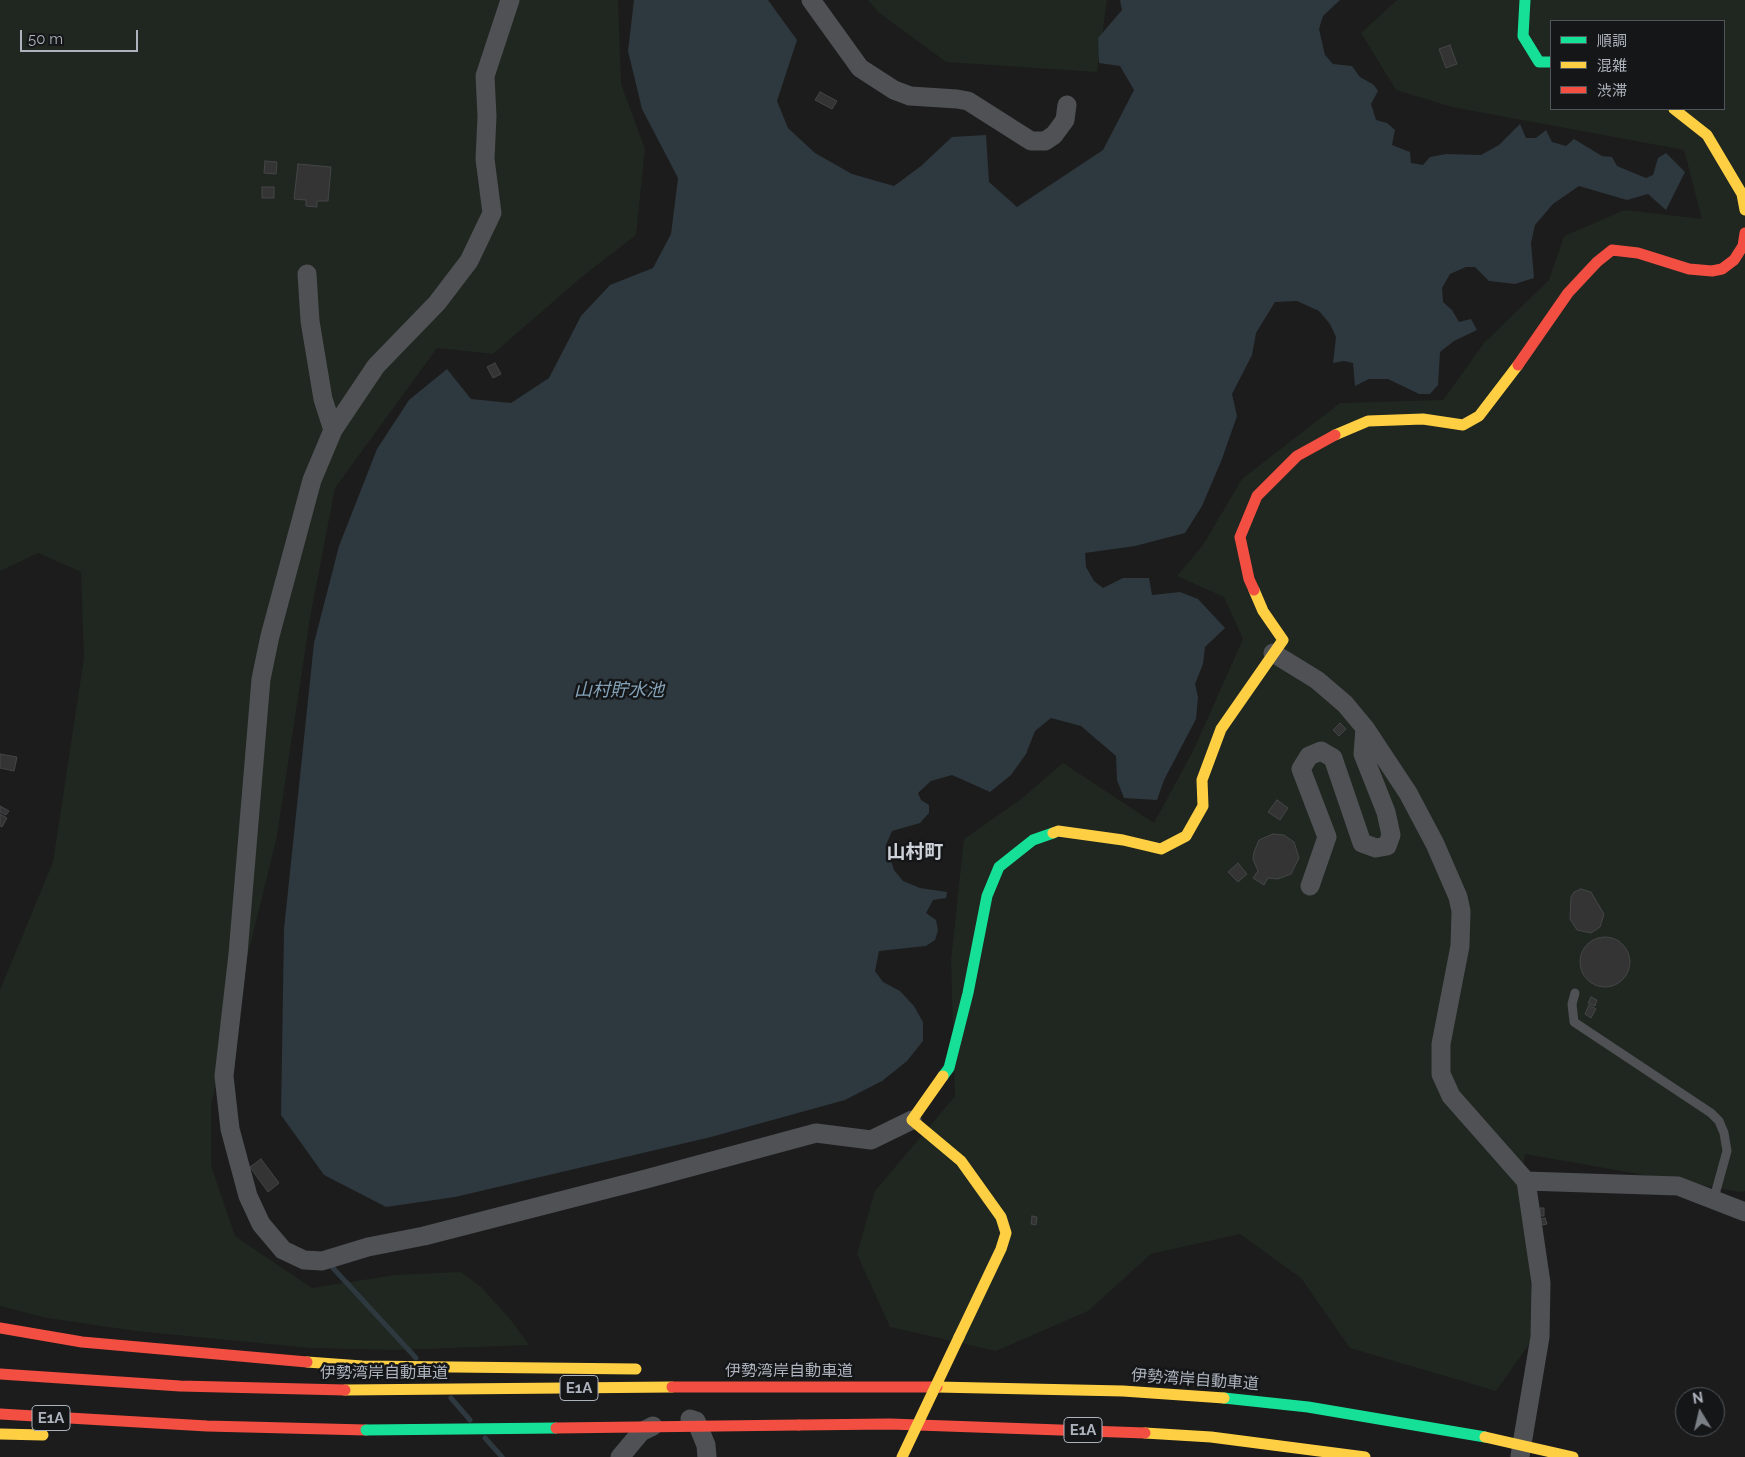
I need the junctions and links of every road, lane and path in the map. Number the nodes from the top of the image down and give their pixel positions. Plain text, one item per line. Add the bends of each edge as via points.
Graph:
1 (510, 0) edge
2 (811, 0) edge
3 (1525, 0) edge
4 (1550, 62) edge
5 (1067, 105) dead end
6 (1675, 110) edge
7 (1745, 210) edge
8 (1745, 233) edge
9 (307, 274) dead end
10 (333, 430) junction
11 (1273, 653) junction
12 (1365, 728) junction
13 (1310, 886) dead end
14 (1575, 994) dead end
15 (912, 1120) junction
16 (1526, 1181) junction
17 (1714, 1198) junction
18 (1745, 1212) edge
19 (0, 1328) edge
20 (649, 1369) dead end
21 (0, 1374) edge
22 (912, 1375) dead end
23 (1019, 1387) junction
24 (0, 1414) edge
25 (366, 1430) junction
26 (0, 1434) edge
27 (57, 1435) dead end
28 (163, 1435) dead end
29 (620, 1457) edge
30 (707, 1457) edge
31 (902, 1457) edge
32 (1365, 1457) edge
33 (1520, 1457) edge
34 (1572, 1457) edge

1 - 10 street via 485,76 488,116 485,159 492,213 469,261 437,303 376,366
2 - 5 street via 860,68 894,90 910,96 968,102 1031,141 1045,141 1054,135 1065,120
3 - 4 main road via 1523,36 1539,62
6 - 7 main road via 1707,135 1742,194
8 - 11 main road via 1743,246 1734,260 1722,269 1712,271 1689,269 1638,253 1612,250 1568,293 1479,416 1463,425 1423,419 1368,421 1297,456 1257,496 1240,537 1249,579 1283,640
9 - 10 street via 310,321 322,398
10 - 15 street via 312,480 261,679 238,954 224,1076 230,1129 248,1196 267,1230 284,1250 304,1260 322,1261 816,1133 871,1140
11 - 12 street via 1317,680 1345,704
11 - 15 main road via 1221,729 1202,780 1203,806 1186,836 1161,849 1058,830 1033,840 999,867 987,896 949,1068
12 - 13 street via 1363,754 1386,812 1391,835 1387,846 1376,848 1362,843 1333,758 1322,751 1309,756 1301,769 1326,837
12 - 16 street via 1408,793 1439,852 1460,904 1460,946 1441,1044 1441,1074 1450,1096
14 - 17 lane via 1572,1004 1574,1022 1719,1121 1727,1151
15 - 31 main road, bridge via 961,1161 1001,1217 1006,1233 1002,1249
16 - 17 street via 1678,1186
16 - 33 street via 1541,1283 1542,1314
17 - 18 street
19 - 20 main road, E1A via 82,1342 362,1366
21 - 23 main road, 伊勢湾岸自動車道 / E1A via 101,1382 361,1390
22 - 23 main road, E1A
23 - 34 main road, 伊勢湾岸自動車道 / E1A, bridge via 1133,1392 1289,1405 1397,1420
24 - 25 main road, E1A via 102,1421
25 - 28 main road
25 - 32 main road, E1A, bridge via 899,1425 1211,1437
26 - 27 main road
29 - 30 street via 641,1432 670,1416 696,1422 706,1445

